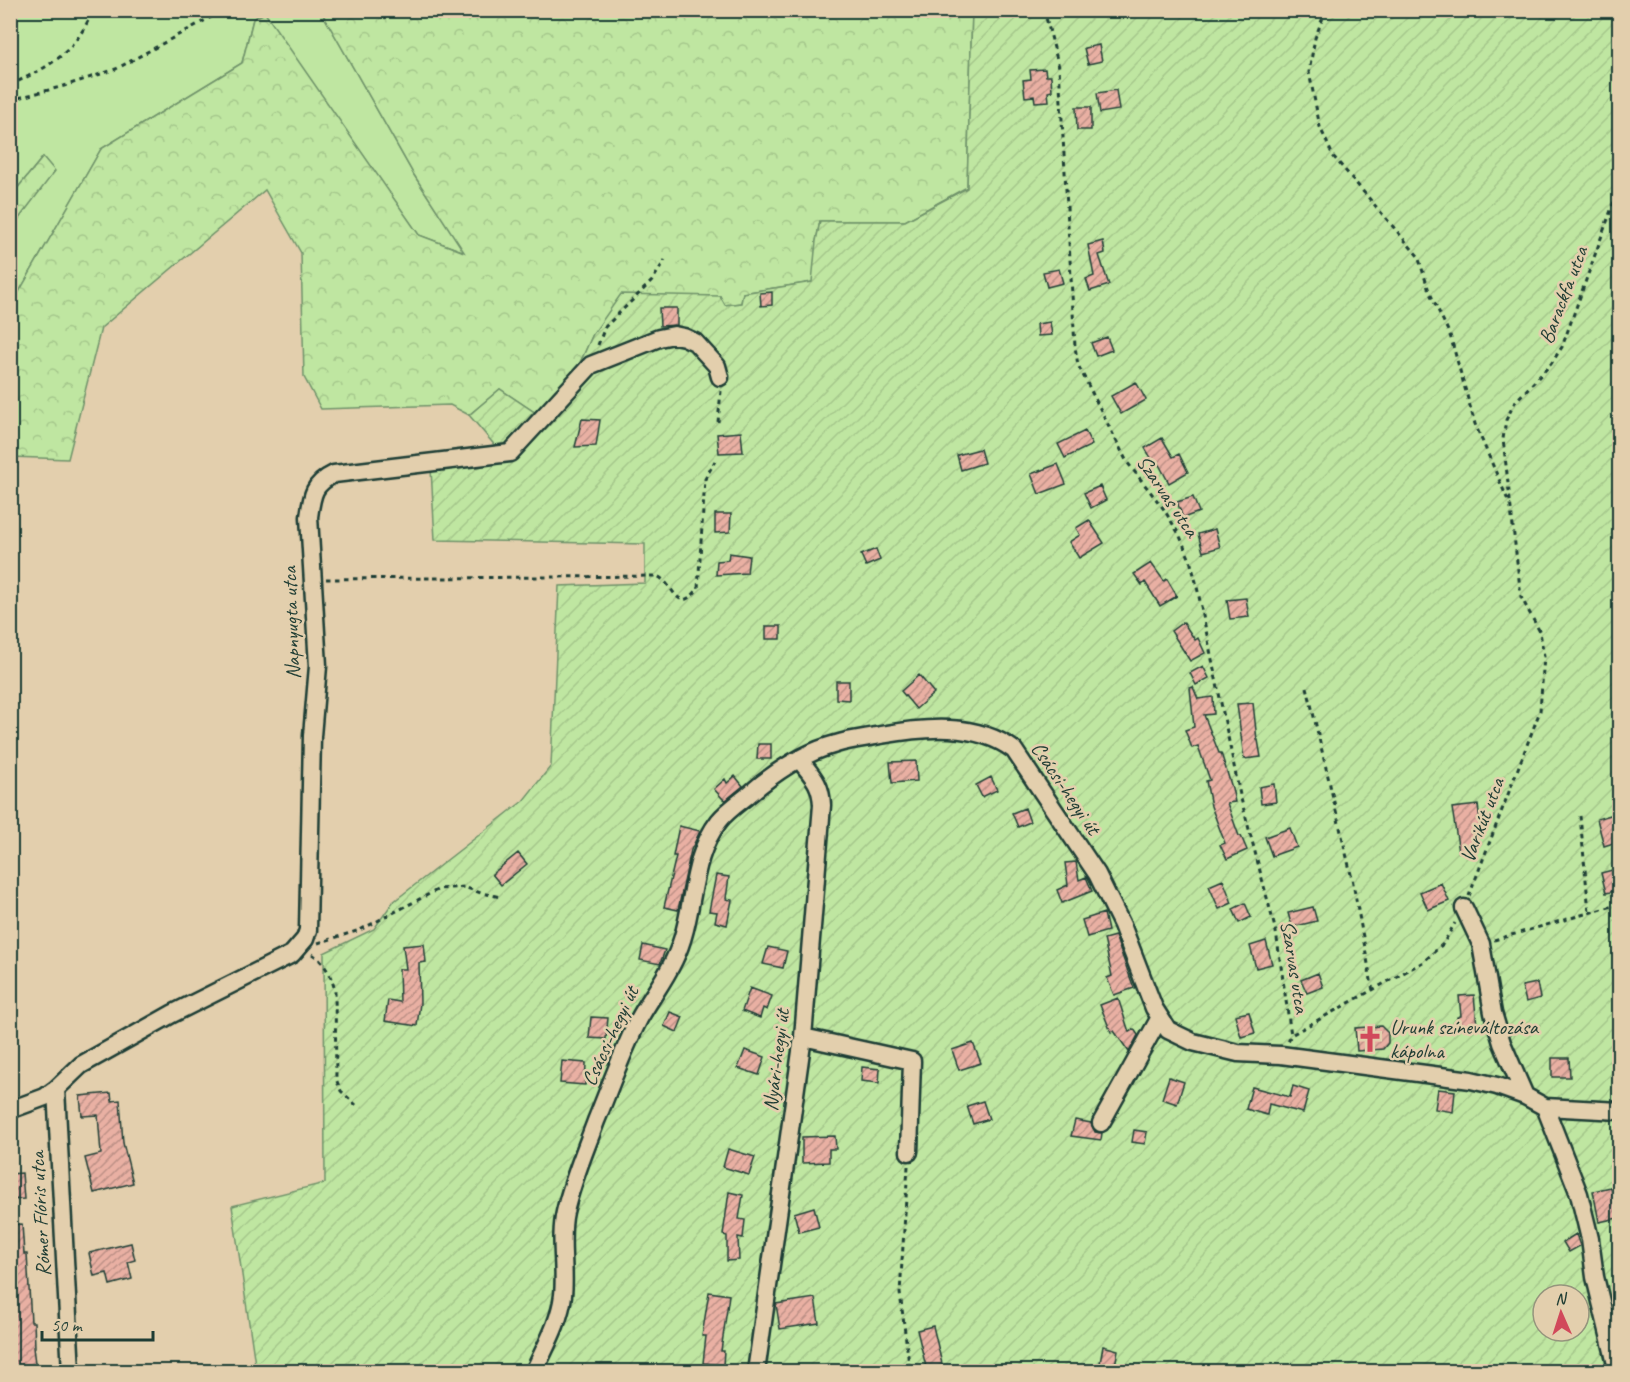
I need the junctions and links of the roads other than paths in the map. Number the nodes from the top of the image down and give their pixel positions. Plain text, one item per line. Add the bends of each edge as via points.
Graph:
1 (720, 377) road end
2 (799, 759) junction
3 (1464, 908) road end
4 (1159, 1018) junction
5 (803, 1037) junction
6 (56, 1089) junction
7 (1525, 1096) junction
8 (1545, 1107) junction
9 (10, 1110) edge
10 (1620, 1111) edge
11 (1101, 1123) dead end
12 (909, 1152) road end
13 (71, 1371) edge
14 (534, 1371) edge
15 (756, 1371) edge
16 (1618, 1371) edge

1 - 6 street, Napnyugta utca via 717,366 695,342 684,337 660,338 591,365 510,453 334,474 322,480 311,500 309,517 318,666 312,736 308,930 299,948 81,1065
2 - 4 street, Csácsi-hegyi út via 838,743 936,728 984,734 1014,750 1097,874
2 - 5 street, Nyári-hegyi út via 818,784 822,805
2 - 14 street, Csácsi-hegyi út via 719,820 707,840 675,960 620,1059 572,1183 564,1215 560,1312
3 - 7 street via 1481,944 1502,1044
4 - 7 street, Csácsi-hegyi út via 1168,1030 1193,1042 1238,1053 1471,1080
4 - 11 street
5 - 12 street via 912,1061
5 - 15 street, Nyári-hegyi út
6 - 9 street
6 - 13 street, Rómer Flóris utca
7 - 8 street, Csácsi-hegyi út
8 - 10 street, Csácsi-hegyi út
8 - 16 street via 1579,1194

